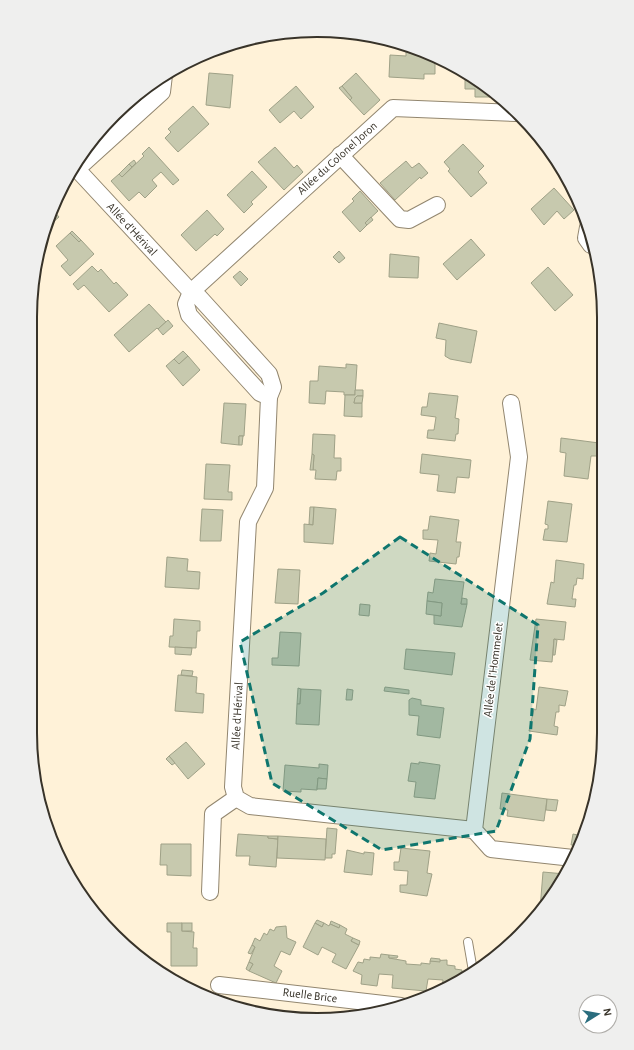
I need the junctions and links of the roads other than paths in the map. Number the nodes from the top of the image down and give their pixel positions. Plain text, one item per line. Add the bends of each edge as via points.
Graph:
1 (163, 83) edge
2 (509, 113) edge
3 (340, 155) junction
4 (84, 161) edge
5 (79, 171) edge
6 (437, 205) dead end
7 (191, 292) junction
8 (511, 403) dead end
9 (236, 798) junction
10 (474, 830) junction
11 (568, 857) edge
12 (210, 892) dead end
13 (468, 942) dead end
14 (472, 966) edge
15 (219, 984) dead end
16 (385, 1004) edge

1 - 4 street via 162,92
2 - 3 street, Allée du Colonel Joron via 393,108
3 - 6 street via 400,219 409,220
3 - 7 street, Allée du Colonel Joron
5 - 7 street, Allée d'Hérival
7 - 9 street, Allée d'Hérival via 199,297 269,374 273,387 269,397 266,488 248,522 233,787
8 - 10 street, Allée de l'Hommelet via 519,457
9 - 10 street via 250,806
9 - 12 street via 213,814
10 - 11 street via 491,849
13 - 14 lane
15 - 16 street, Ruelle Brice

